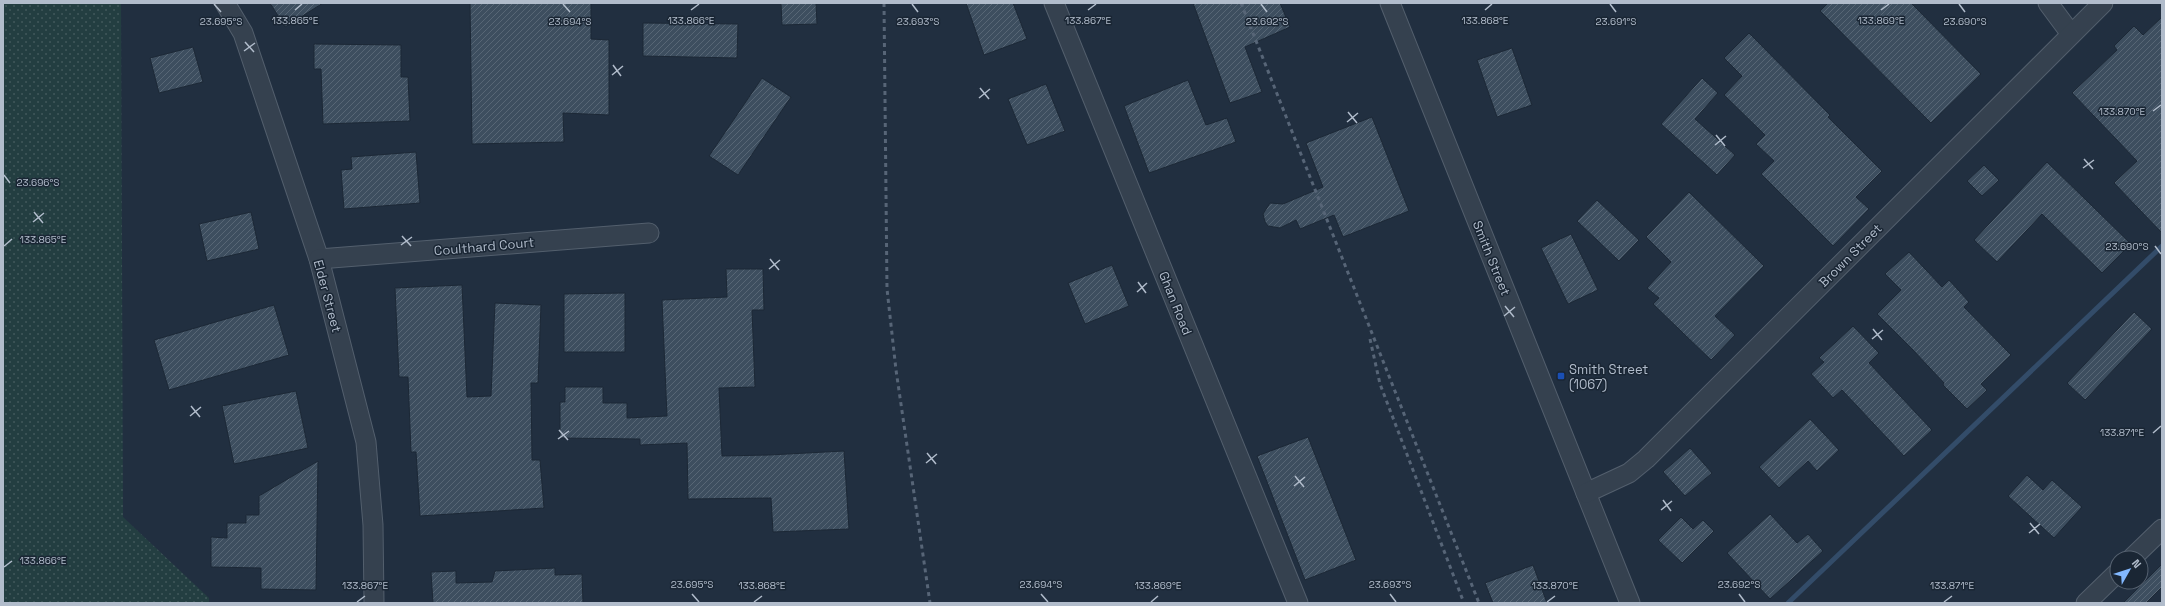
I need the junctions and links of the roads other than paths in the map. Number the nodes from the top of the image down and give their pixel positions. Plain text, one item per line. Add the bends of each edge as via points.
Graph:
1 (225, 3) edge
2 (1054, 3) edge
3 (1390, 3) edge
4 (2048, 3) edge
5 (2103, 3) edge
6 (2071, 34) junction
7 (649, 233) dead end
8 (319, 259) junction
9 (1586, 493) junction
10 (2162, 529) edge
11 (2140, 550) edge
12 (2109, 581) edge
13 (374, 603) edge
14 (1298, 603) edge
15 (1630, 603) edge
16 (2086, 603) edge

1 - 8 street, Elder Street via 243,33
2 - 14 street, Ghan Road
3 - 9 street, Smith Street
4 - 6 street
5 - 6 street, Brown Street
6 - 9 street, Brown Street via 1646,459 1629,473
7 - 8 street, Coulthard Court
8 - 13 street, Elder Street via 366,442 373,525
9 - 15 street, Smith Street
10 - 11 street
12 - 16 street

